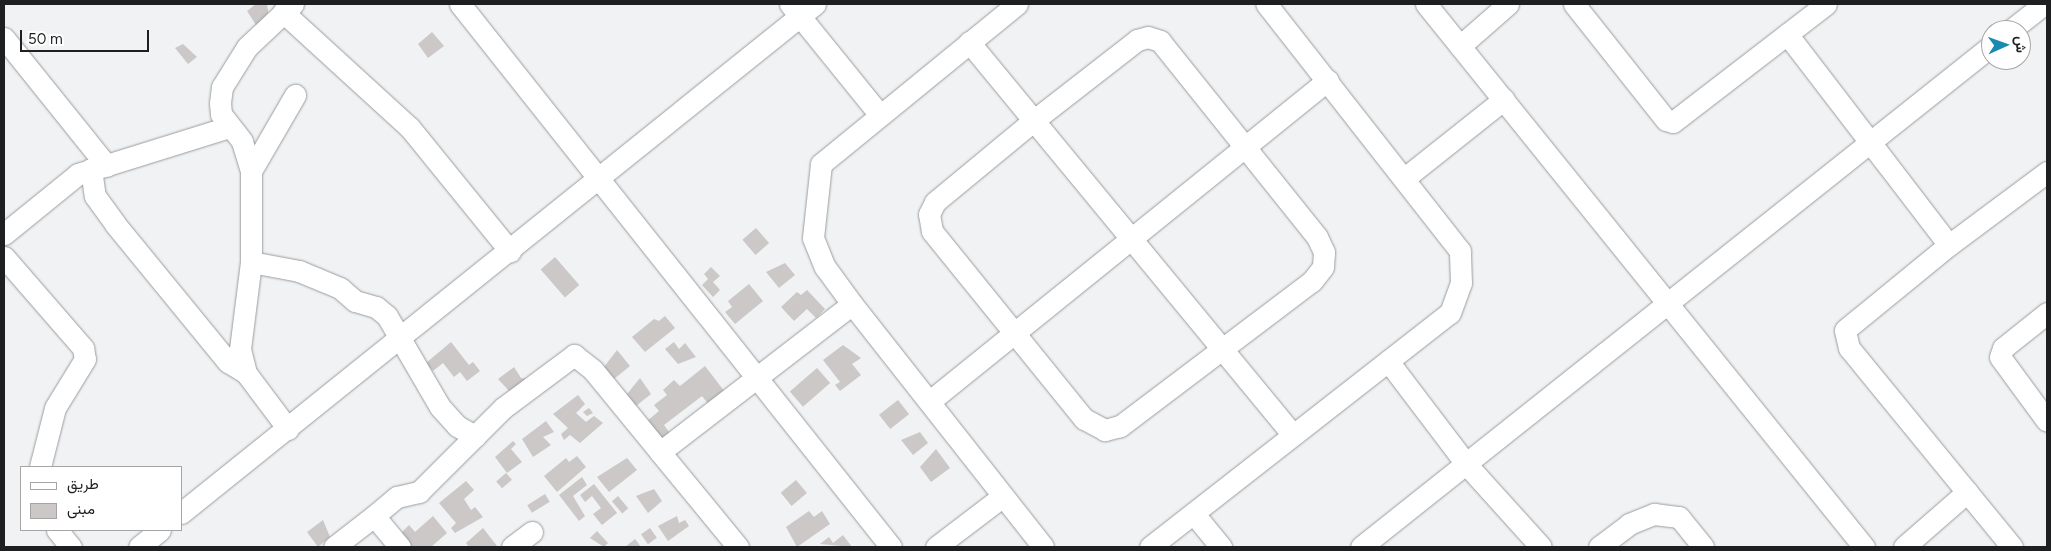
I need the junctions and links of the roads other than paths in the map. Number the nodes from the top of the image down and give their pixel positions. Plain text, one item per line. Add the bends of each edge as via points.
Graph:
1 (460, 4) edge
2 (1016, 4) edge
3 (1266, 4) edge
4 (1426, 4) edge
5 (1508, 4) edge
6 (1574, 4) edge
7 (1826, 4) edge
8 (2044, 4) edge
9 (288, 8) edge
10 (801, 8) edge
11 (2024, 20) edge
12 (1787, 34) junction
13 (4, 38) edge
14 (969, 42) junction
15 (1460, 46) junction
16 (1981, 54) edge
17 (1328, 80) junction
18 (295, 95) dead end
19 (1504, 99) junction
20 (880, 115) junction
21 (1033, 121) junction
22 (229, 127) junction
23 (1870, 141) junction
24 (1246, 144) junction
25 (99, 167) junction
26 (251, 171) junction
27 (2047, 173) edge
28 (1406, 177) junction
29 (600, 178) junction
30 (4, 234) edge
31 (1131, 238) junction
32 (1949, 245) junction
33 (510, 251) junction
34 (4, 257) edge
35 (251, 262) junction
36 (1668, 301) junction
37 (852, 304) junction
38 (2047, 313) edge
39 (1016, 334) junction
40 (401, 339) junction
41 (1223, 348) junction
42 (1388, 361) junction
43 (246, 373) junction
44 (756, 376) junction
45 (930, 402) junction
46 (2047, 421) edge
47 (288, 429) junction
48 (1293, 435) junction
49 (475, 436) junction
50 (660, 452) junction
51 (1467, 465) junction
52 (40, 466) edge
53 (1967, 492) junction
54 (1003, 496) junction
55 (182, 512) edge
56 (1194, 514) junction
57 (374, 516) junction
58 (58, 531) edge
59 (159, 531) edge
60 (532, 532) dead end
61 (71, 547) edge
62 (139, 547) edge
63 (334, 547) edge
64 (400, 547) edge
65 (512, 547) edge
66 (738, 547) edge
67 (892, 547) edge
68 (936, 547) edge
69 (1043, 547) edge
70 (1150, 547) edge
71 (1221, 547) edge
72 (1362, 547) edge
73 (1540, 547) edge
74 (1599, 547) edge
75 (1703, 547) edge
76 (1864, 547) edge
77 (1904, 547) edge
78 (2012, 547) edge

1 - 29 street
2 - 14 street
3 - 17 street
4 - 15 street
5 - 15 street
6 - 12 street via 1666,120 1672,122
7 - 12 street
8 - 11 street
9 - 22 street via 247,47 222,87 221,114
9 - 33 street via 410,128
10 - 20 street
10 - 29 street
12 - 23 street
13 - 25 street
14 - 20 street
14 - 21 street
15 - 19 street
16 - 23 street
17 - 24 street
17 - 28 street
18 - 26 street
19 - 28 street
19 - 36 street
20 - 37 street via 821,164 813,208 813,238 825,267
21 - 24 street via 1137,40 1148,36 1160,41
21 - 31 street
21 - 39 street via 934,202 929,214 932,231
22 - 25 street
22 - 26 street via 242,142
23 - 32 street
23 - 36 street
24 - 31 street
24 - 41 street via 1317,237 1324,252 1323,267
25 - 30 street via 64,181
25 - 43 street via 95,196 228,362
26 - 35 street
27 - 32 street
28 - 42 street via 1460,251 1461,283 1450,313
29 - 33 street
29 - 44 street
31 - 39 street
31 - 41 street
32 - 53 street via 1845,330 1845,340
33 - 40 street
34 - 52 street via 83,348 86,359 55,408
35 - 40 street via 284,266 325,280 355,301 376,306
35 - 43 street via 240,349
36 - 51 street
36 - 76 street
37 - 44 street
37 - 45 street
38 - 46 street via 2003,348 2000,357
39 - 41 street via 1084,419 1105,430 1120,426
39 - 45 street
40 - 47 street
40 - 49 street via 440,407 457,426
41 - 48 street
42 - 48 street
42 - 51 street
43 - 47 street
44 - 50 street
44 - 67 street
45 - 54 street
47 - 55 street
48 - 56 street
49 - 50 street via 502,408 574,355 593,370
49 - 57 street via 419,492 398,497
50 - 66 street
51 - 72 street
51 - 73 street
53 - 77 street
53 - 78 street
54 - 68 street
54 - 69 street
56 - 70 street
56 - 71 street
57 - 63 street
57 - 64 street
58 - 61 street
59 - 62 street
60 - 65 street
74 - 75 street via 1629,524 1654,514 1679,517

